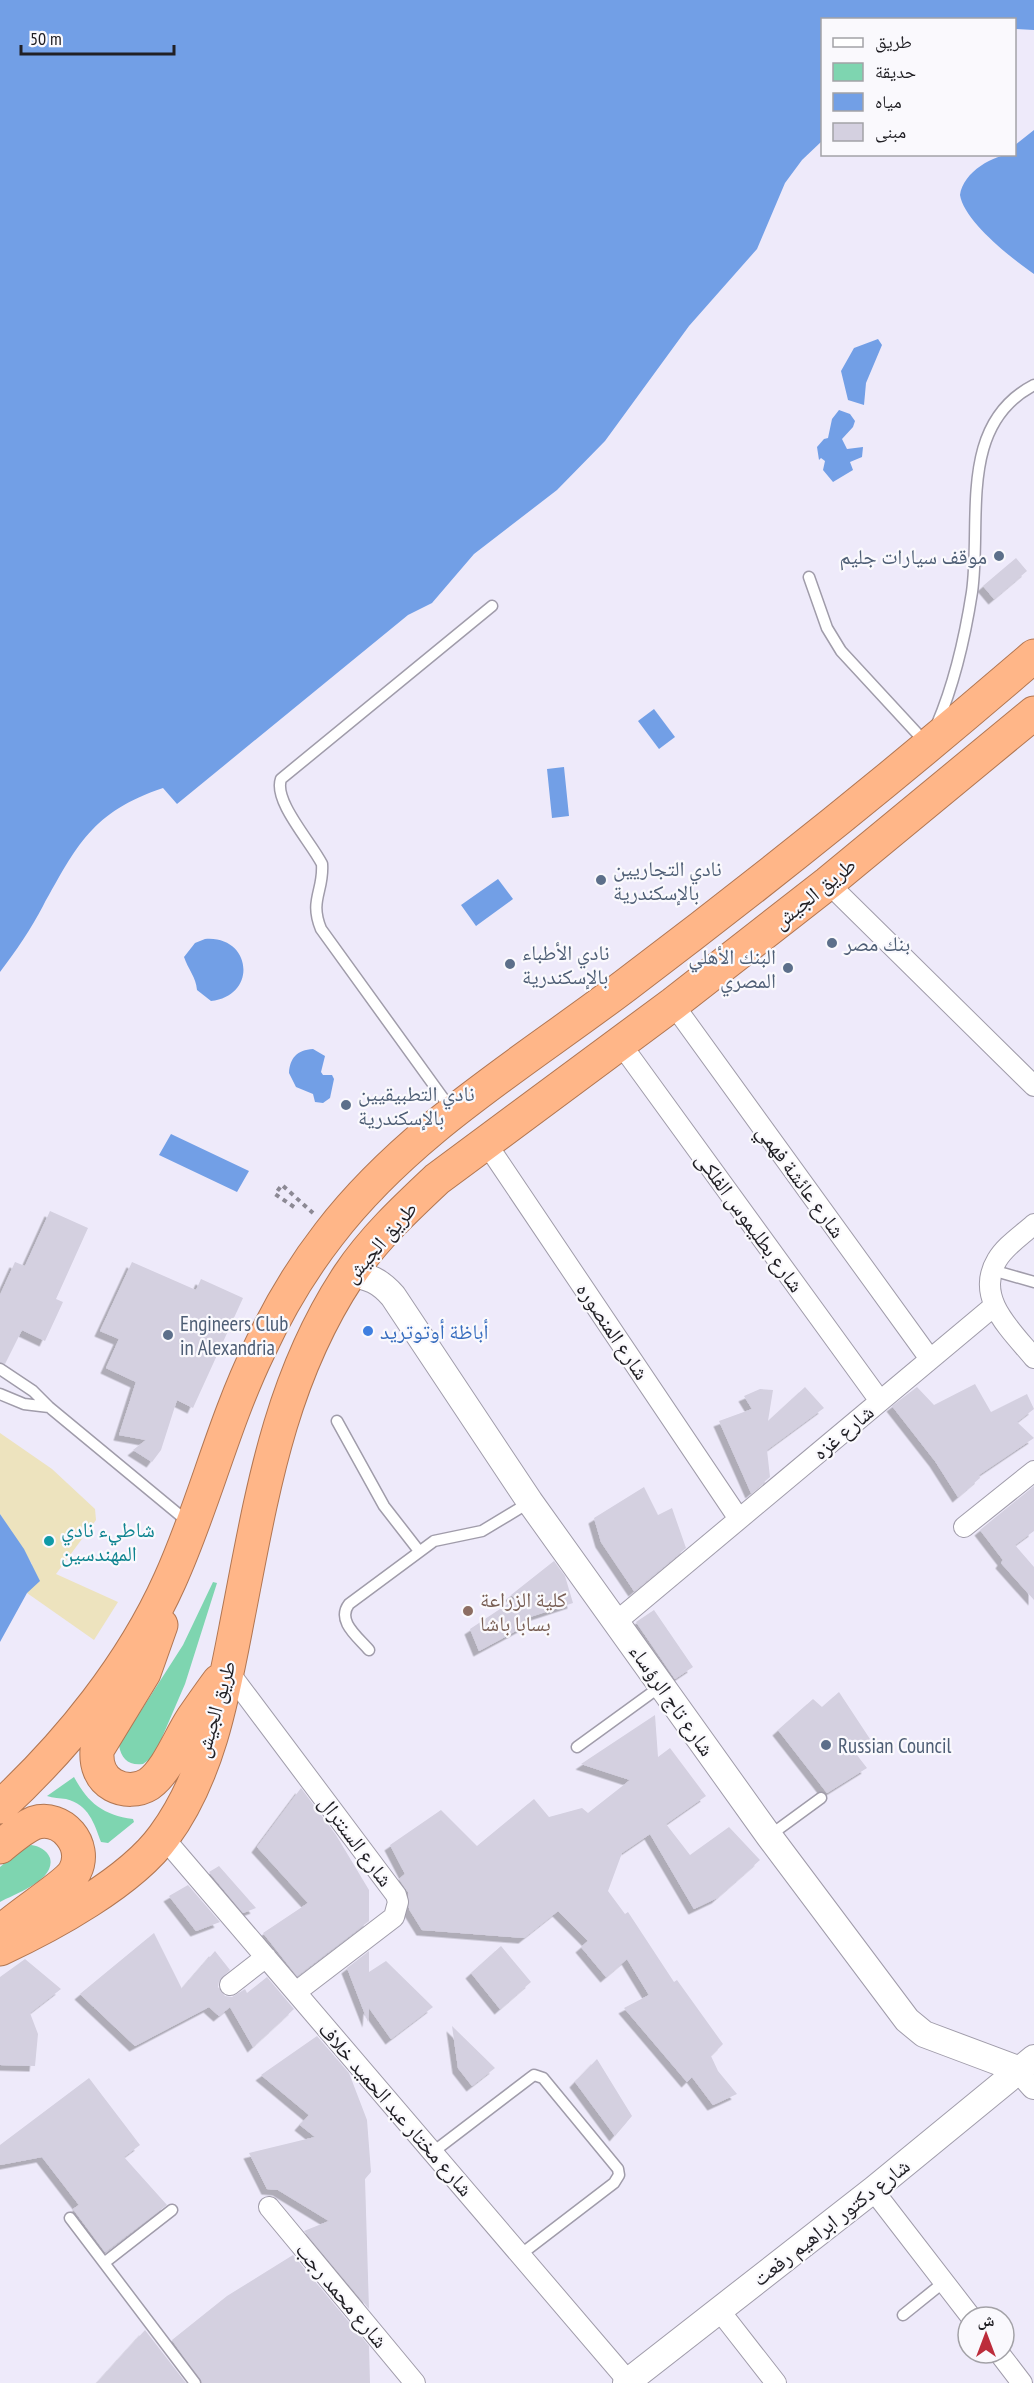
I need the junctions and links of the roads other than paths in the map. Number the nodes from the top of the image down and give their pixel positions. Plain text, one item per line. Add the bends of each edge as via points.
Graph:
1 (1034, 385) edge
2 (809, 578) dead end
3 (492, 606) dead end
4 (1034, 656) edge
5 (1034, 713) edge
6 (927, 745) junction
7 (828, 884) junction
8 (673, 1004) junction
9 (620, 1043) junction
10 (1030, 1073) edge
11 (454, 1112) junction
12 (486, 1143) junction
13 (1034, 1224) edge
14 (992, 1270) junction
15 (349, 1274) junction
16 (1034, 1282) edge
17 (994, 1306) junction
18 (1034, 1358) edge
19 (930, 1359) junction
20 (0, 1369) edge
21 (0, 1394) edge
22 (880, 1401) junction
23 (49, 1407) junction
24 (337, 1421) dead end
25 (1034, 1471) edge
26 (530, 1502) junction
27 (739, 1519) junction
28 (193, 1526) junction
29 (964, 1527) dead end
30 (419, 1551) junction
31 (169, 1582) junction
32 (616, 1622) junction
33 (369, 1650) dead end
34 (228, 1671) junction
35 (661, 1686) junction
36 (577, 1748) dead end
37 (821, 1797) dead end
38 (0, 1807) edge
39 (769, 1836) junction
40 (163, 1837) junction
41 (0, 1847) edge
42 (0, 1933) edge
43 (0, 1949) edge
44 (266, 1957) junction
45 (230, 1985) dead end
46 (296, 1992) junction
47 (1029, 2071) edge
48 (433, 2152) junction
49 (873, 2190) junction
50 (269, 2207) dead end
51 (172, 2210) dead end
52 (70, 2218) dead end
53 (520, 2255) junction
54 (104, 2263) junction
55 (944, 2282) junction
56 (962, 2305) edge
57 (719, 2310) junction
58 (903, 2315) dead end
59 (1008, 2365) edge
60 (627, 2382) edge
61 (195, 2383) edge
62 (415, 2383) edge
63 (775, 2383) edge
64 (1022, 2383) edge

1 - 6 lane via 1001,411 980,454 973,577 965,633 948,696
2 - 6 lane via 816,604 841,651
3 - 11 lane via 281,779 279,785 282,799 322,864 315,904 321,929
4 - 6 highway, طريق الجيش
5 - 7 highway, طريق الجيش
6 - 11 highway, طريق الجيش via 697,931
7 - 8 highway, طريق الجيش
7 - 10 street
8 - 9 highway, طريق الجيش
8 - 19 street, شارع عائشة فهمي
9 - 12 highway, طريق الجيش
9 - 22 street, شارع بطليموس الفلكى
11 - 28 highway, طريق الجيش via 366,1191 302,1272 257,1352
12 - 15 highway, طريق الجيش via 437,1179 404,1210
12 - 27 street, شارع المنصوره
13 - 14 street via 1004,1251
14 - 16 lane
14 - 17 street
15 - 26 street, شارع تاج الرؤساء via 365,1275 381,1283 393,1296
15 - 34 highway, طريق الجيش via 304,1357 272,1447
17 - 18 street
17 - 19 street, شارع غزه
19 - 22 street, شارع غزه
20 - 23 lane
21 - 23 lane via 24,1404
22 - 27 street, شارع غزه
23 - 28 lane
24 - 30 lane via 384,1506
25 - 29 street
26 - 30 lane via 482,1531 443,1537
26 - 32 street, شارع تاج الرؤساء
27 - 32 street, شارع غزه
28 - 31 highway, طريق الجيش
30 - 33 lane via 345,1609 345,1622
31 - 34 highway via 160,1629 144,1673 97,1750 104,1778 130,1790 149,1784
31 - 38 highway, طريق الجيش via 120,1667 89,1710
32 - 35 street, شارع تاج الرؤساء
34 - 40 highway, طريق الجيش via 214,1729 192,1785
34 - 46 street, شارع السنترال via 398,1902 394,1917
35 - 36 lane
35 - 39 street, شارع تاج الرؤساء
37 - 39 lane
39 - 47 street, شارع تاج الرؤساء via 907,2020 924,2034
40 - 43 highway, طريق الجيش via 132,1868 96,1895
40 - 44 street, شارع مختار عبد الحميد خلاف
41 - 42 highway via 27,1827 44,1822 68,1831 79,1854 70,1879
44 - 45 street
44 - 46 street, شارع مختار عبد الحميد خلاف
46 - 48 street, شارع مختار عبد الحميد خلاف
47 - 49 street, شارع دكتور ابراهيم رفعت
48 - 53 street, شارع مختار عبد الحميد خلاف
48 - 53 lane via 534,2075 543,2078 619,2175 614,2183
49 - 55 street
49 - 57 street, شارع دكتور ابراهيم رفعت
50 - 62 street, شارع محمد رجب
51 - 54 lane
52 - 54 lane
53 - 60 street, شارع مختار عبد الحميد خلاف
54 - 61 lane
55 - 56 street
55 - 58 lane
57 - 60 street, شارع دكتور ابراهيم رفعت
57 - 63 street
59 - 64 street

